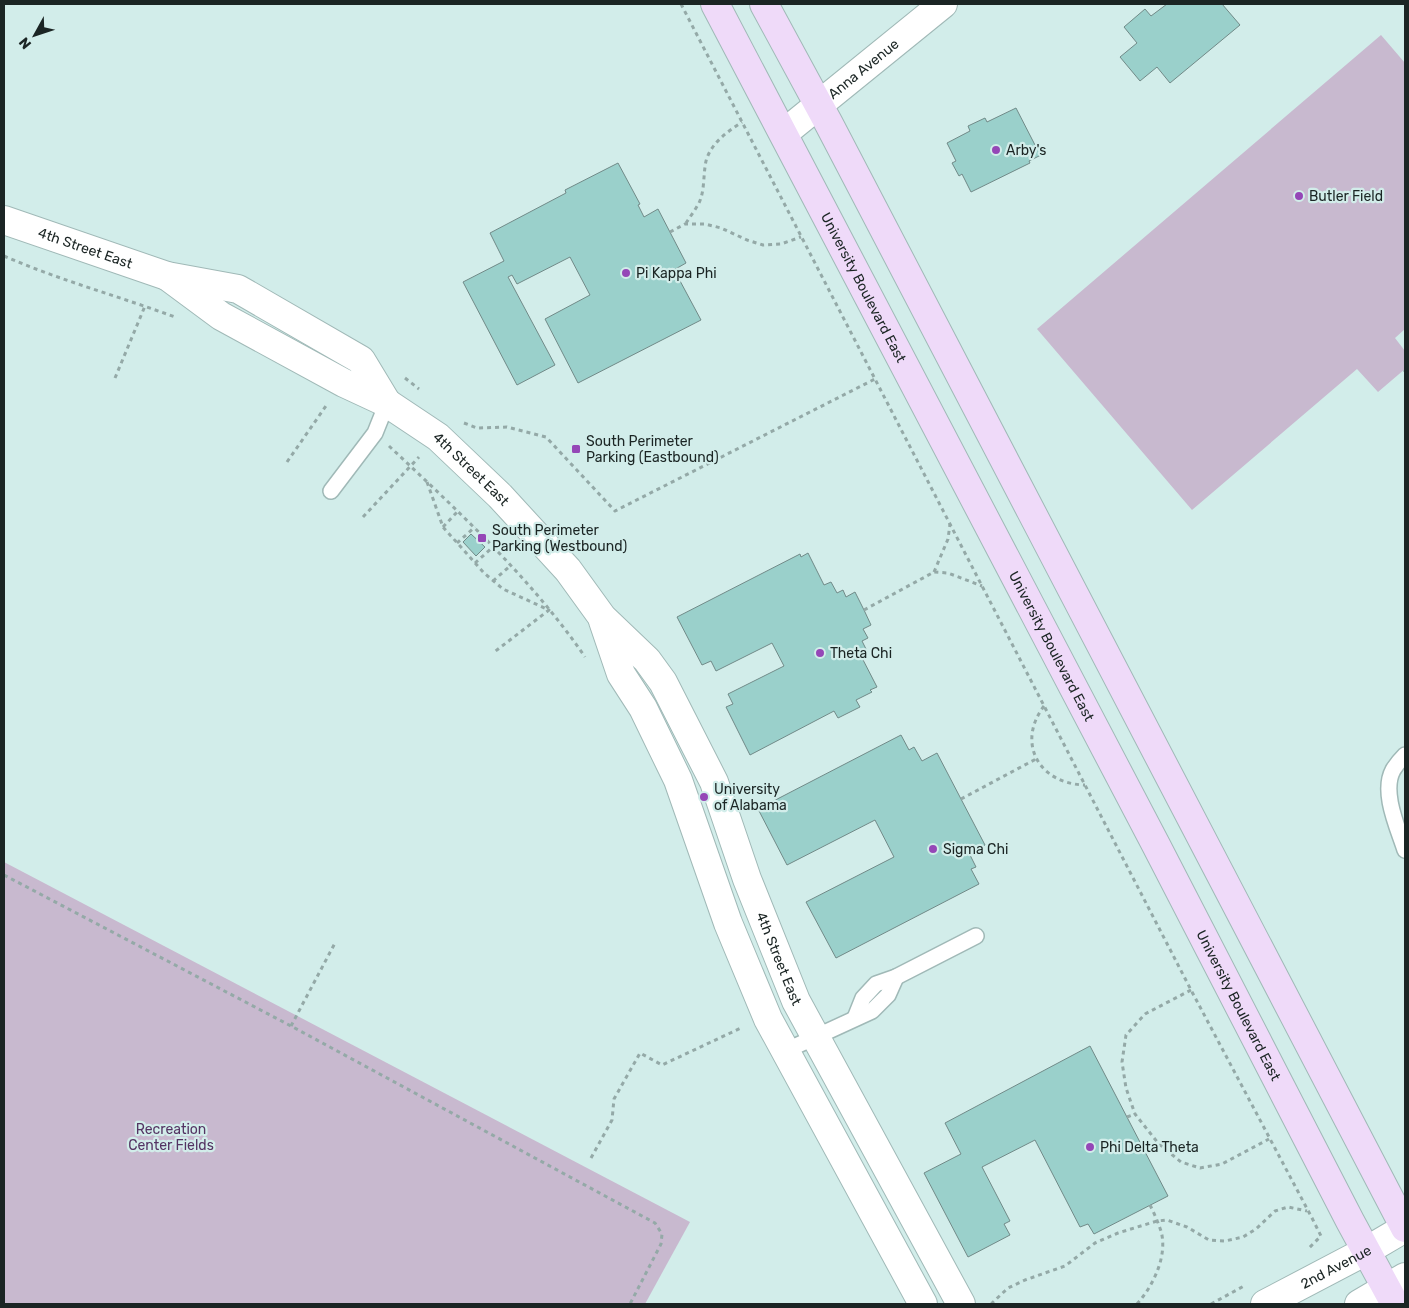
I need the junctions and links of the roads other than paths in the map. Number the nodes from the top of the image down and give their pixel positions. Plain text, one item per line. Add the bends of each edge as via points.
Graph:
1 (715, 4) edge
2 (764, 4) edge
3 (943, 4) edge
4 (818, 105) junction
5 (784, 133) junction
6 (4, 220) edge
7 (388, 402) junction
8 (331, 491) dead end
9 (602, 617) junction
10 (1405, 755) edge
11 (1405, 850) edge
12 (976, 936) dead end
13 (815, 1036) junction
14 (785, 1051) junction
15 (1405, 1228) edge
16 (1366, 1251) junction
17 (1396, 1290) edge
18 (923, 1304) edge
19 (961, 1304) edge
20 (1265, 1304) edge
21 (1360, 1304) edge

1 - 5 main road, University Boulevard East
2 - 4 main road
3 - 4 street, Anna Avenue
4 - 5 street, Anna Avenue
4 - 15 main road
5 - 16 main road, University Boulevard East
6 - 7 street, 4th Street East via 167,276 238,289 361,360
7 - 8 lane via 375,433
7 - 9 street, 4th Street East via 438,437 500,496 568,570
9 - 13 street, 4th Street East via 647,660 663,682 714,782 747,879 796,1001
9 - 14 street, 4th Street East via 621,674 643,708 678,780 728,922 768,1019
10 - 11 lane via 1393,770 1389,796
12 - 13 lane via 876,984 863,998 855,1018
13 - 14 lane
13 - 19 street, 4th Street East
14 - 18 street, 4th Street East
15 - 16 street, 2nd Avenue
16 - 17 main road, University Boulevard East
16 - 20 street, 2nd Avenue
17 - 21 street

